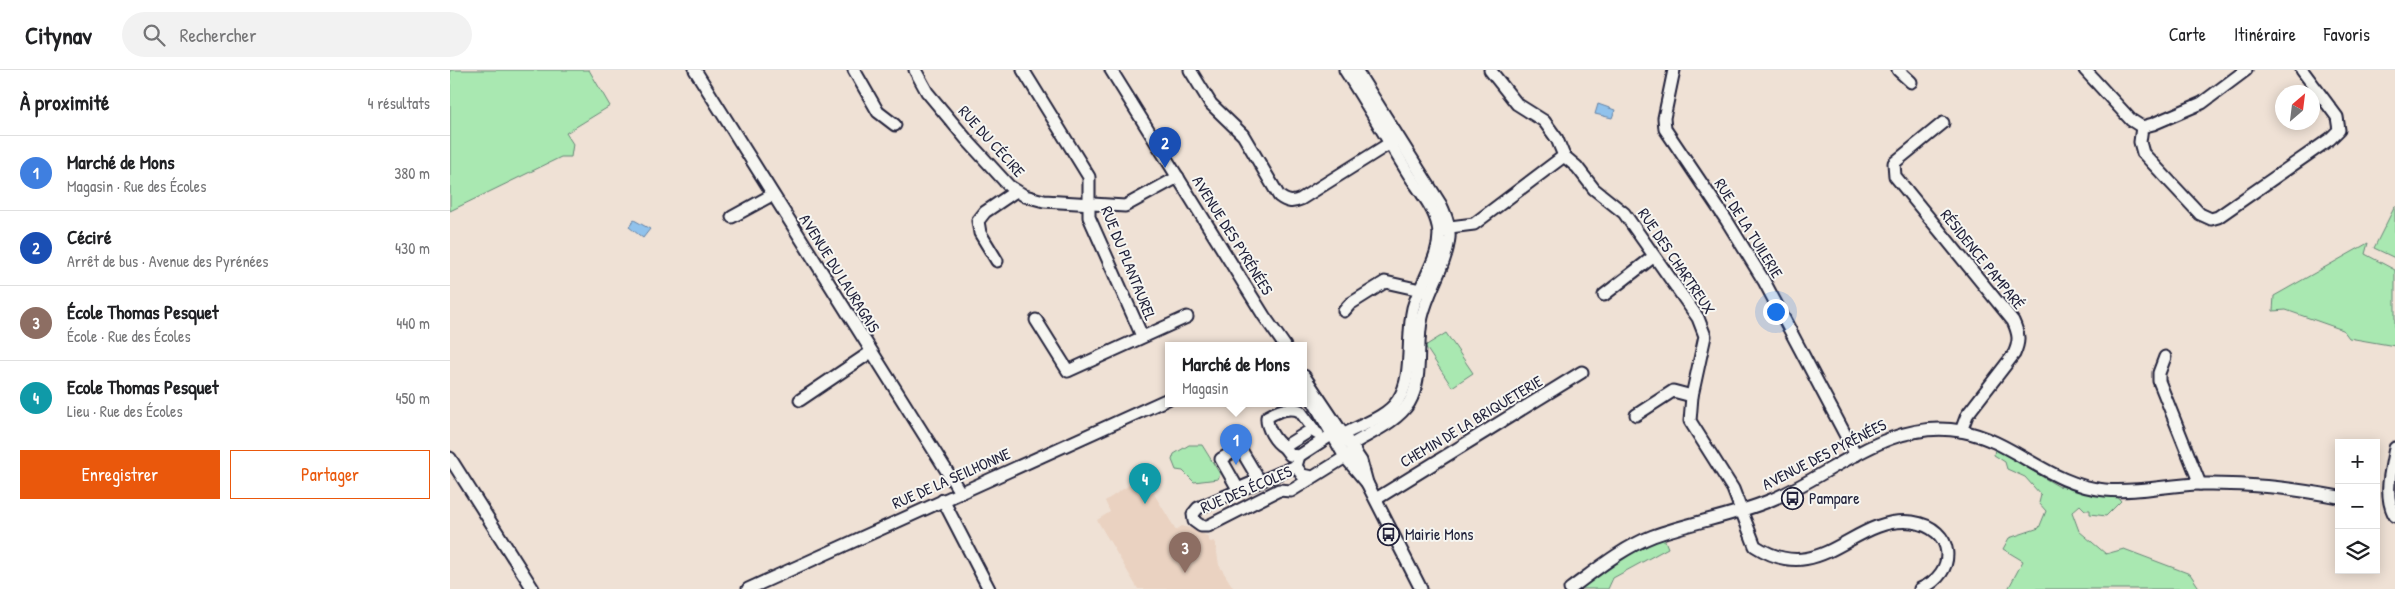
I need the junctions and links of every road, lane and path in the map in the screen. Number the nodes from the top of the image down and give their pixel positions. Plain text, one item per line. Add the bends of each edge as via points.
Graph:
1 (695, 70) edge
2 (854, 70) edge
3 (915, 70) edge
4 (1023, 70) edge
5 (1111, 70) edge
6 (1190, 70) edge
7 (1345, 70) edge
8 (1356, 70) edge
9 (1490, 70) edge
10 (1674, 70) edge
11 (1898, 70) edge
12 (2085, 70) edge
13 (2246, 70) edge
14 (2302, 70) edge
15 (1911, 82) dead end
16 (1943, 124) dead end
17 (895, 125) dead end
18 (2142, 127) junction
19 (1394, 141) junction
20 (1564, 156) junction
21 (1178, 177) junction
22 (1016, 191) junction
23 (772, 195) junction
24 (1088, 204) junction
25 (732, 217) dead end
26 (1444, 228) junction
27 (1653, 256) junction
28 (997, 262) dead end
29 (1424, 291) junction
30 (1604, 295) dead end
31 (1344, 311) dead end
32 (1264, 316) junction
33 (1187, 318) dead end
34 (1036, 320) dead end
35 (1142, 336) junction
36 (1274, 342) edge
37 (1282, 342) edge
38 (871, 352) junction
39 (2165, 358) dead end
40 (1582, 372) dead end
41 (1307, 382) edge
42 (1307, 392) edge
43 (1692, 396) junction
44 (800, 400) dead end
45 (1165, 400) edge
46 (1394, 412) junction
47 (1636, 415) dead end
48 (1314, 430) junction
49 (1961, 431) junction
50 (1333, 436) junction
51 (1284, 447) junction
52 (2395, 448) edge
53 (1347, 454) junction
54 (1856, 455) junction
55 (450, 458) edge
56 (1298, 461) junction
57 (1312, 478) junction
58 (2200, 484) junction
59 (960, 492) junction
60 (2335, 496) edge
61 (1376, 499) junction
62 (943, 500) junction
63 (2388, 502) junction
64 (2380, 503) edge
65 (1741, 511) junction
66 (2395, 516) edge
67 (755, 588) edge
68 (533, 589) edge
69 (989, 589) edge
70 (1421, 589) edge
71 (1570, 589) edge
72 (1920, 589) edge

1 - 23 street, AVENUE DU LAURAGAIS
2 - 17 street via 878,112
3 - 22 street, RUE DU CÉCIRE via 936,103
4 - 24 street, RUE DU PLANTAUREL via 1089,177
5 - 21 street, AVENUE DES PYRÉNÉES
6 - 19 street via 1211,104 1244,135 1285,201 1301,199
7 - 19 street
8 - 19 street
9 - 20 street, RUE DES CHARTREUX via 1518,104 1544,121
10 - 54 street, RUE DE LA TUILERIE via 1664,118 1665,129 1764,281
11 - 15 street
12 - 18 street via 2131,120
13 - 18 street via 2202,103
14 - 18 street via 2337,117 2339,130 2218,217 2200,214 2143,153 2140,142
16 - 49 street, RÉSIDENCE PAMPARÉ via 1894,163 1895,176 2012,321 2019,343 1967,414
19 - 26 street via 1441,205
20 - 26 street via 1474,224
20 - 27 street, RUE DES CHARTREUX via 1594,189 1624,213
21 - 24 street, RUE DU CÉCIRE via 1129,206
21 - 32 street, AVENUE DES PYRÉNÉES
22 - 24 street, RUE DU CÉCIRE via 1044,201
22 - 28 street via 985,212 978,221 980,233
23 - 25 street
23 - 38 street, AVENUE DU LAURAGAIS
24 - 35 street, RUE DU PLANTAUREL via 1089,217
26 - 29 street via 1445,256
27 - 30 street
27 - 43 street, RUE DES CHARTREUX via 1703,328 1704,343
29 - 31 street via 1385,282
29 - 46 street via 1413,373 1418,383 1412,398
32 - 36 street, AVENUE DES PYRÉNÉES
32 - 37 street, AVENUE DES PYRÉNÉES
33 - 35 street
34 - 35 street via 1068,371
38 - 44 street
38 - 59 street, AVENUE DU LAURAGAIS
39 - 58 street via 2158,373 2159,381
40 - 61 street, CHEMIN DE LA BRIQUETERIE
41 - 50 street
42 - 50 street
43 - 47 street via 1673,392
43 - 65 street, RUE DES CHARTREUX via 1690,421 1725,474
45 - 59 street, RUE DE LA SEILHONNE
46 - 50 street
46 - 53 street
48 - 50 street
48 - 51 street via 1305,432
48 - 51 street via 1300,411 1274,412 1267,417 1267,424 1278,444
49 - 54 street, AVENUE DES PYRÉNÉES via 1938,429 1902,433
49 - 58 street, AVENUE DES PYRÉNÉES via 1992,441 2054,476 2080,486 2123,490
50 - 53 street
50 - 56 street
51 - 56 street
52 - 63 street
53 - 57 street
53 - 61 street via 1361,461
54 - 65 street, AVENUE DES PYRÉNÉES via 1790,492
55 - 68 street
56 - 57 street via 1302,475
56 - 57 street, RUE DES ÉCOLES via 1198,508 1193,514 1194,521 1208,526 1279,490 1291,491
58 - 60 street, AVENUE DES PYRÉNÉES via 2268,485
59 - 62 street, RUE DE LA SEILHONNE
61 - 70 street
62 - 67 street, RUE DE LA SEILHONNE
62 - 69 street
63 - 64 street
63 - 66 street
65 - 71 street, AVENUE DES PYRÉNÉES via 1635,544
65 - 72 street, RUE DES CHARTREUX via 1755,546 1779,558 1799,561 1827,554 1884,524 1901,521 1926,525 1938,533 1948,556 1938,578

